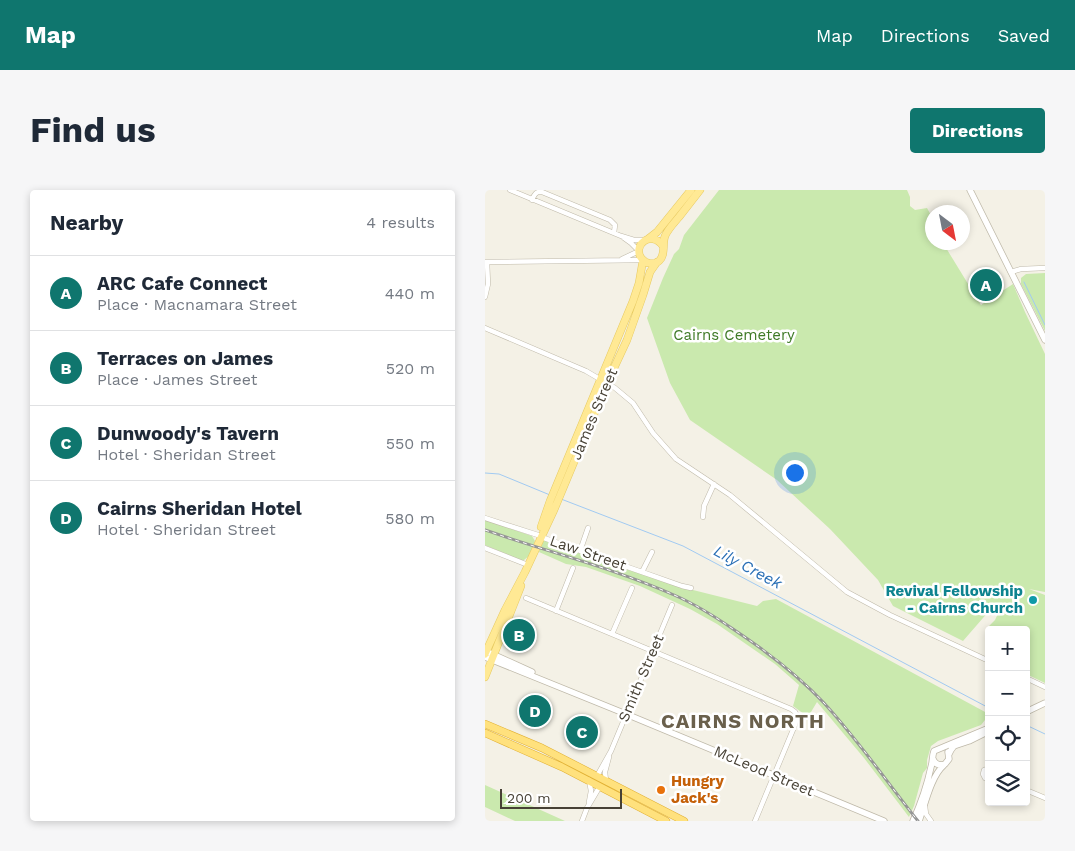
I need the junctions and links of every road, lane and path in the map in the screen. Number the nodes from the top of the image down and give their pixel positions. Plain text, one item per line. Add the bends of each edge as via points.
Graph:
1 (510, 190) edge
2 (691, 190) edge
3 (700, 190) edge
4 (970, 190) edge
5 (533, 200) junction
6 (614, 234) junction
7 (621, 236) junction
8 (647, 240) junction
9 (663, 246) junction
10 (639, 251) junction
11 (618, 260) junction
12 (643, 260) junction
13 (486, 262) edge
14 (657, 262) junction
15 (1045, 268) edge
16 (1011, 272) junction
17 (485, 297) edge
18 (485, 328) edge
19 (1045, 340) edge
20 (604, 381) junction
21 (714, 484) junction
22 (703, 517) dead end
23 (485, 518) edge
24 (587, 528) dead end
25 (540, 536) junction
26 (485, 548) edge
27 (581, 551) junction
28 (652, 552) dead end
29 (527, 568) junction
30 (573, 568) dead end
31 (642, 572) junction
32 (632, 588) dead end
33 (691, 588) dead end
34 (526, 598) dead end
35 (672, 605) dead end
36 (556, 611) junction
37 (612, 634) junction
38 (653, 651) junction
39 (488, 655) edge
40 (985, 660) edge
41 (485, 677) edge
42 (1030, 680) edge
43 (1045, 687) edge
44 (1045, 703) edge
45 (1030, 710) edge
46 (626, 714) junction
47 (485, 724) edge
48 (485, 733) edge
49 (985, 733) edge
50 (985, 733) edge
51 (939, 748) junction
52 (611, 751) junction
53 (949, 754) junction
54 (933, 759) junction
55 (943, 765) junction
56 (775, 775) junction
57 (598, 781) junction
58 (1030, 792) edge
59 (1045, 798) edge
60 (925, 805) junction
61 (587, 808) junction
62 (756, 820) edge
63 (915, 820) edge
64 (582, 821) edge
65 (666, 821) edge
66 (684, 821) edge
67 (884, 821) edge
68 (931, 821) edge

1 - 5 street
2 - 8 main road
3 - 9 main road via 669,229
4 - 16 street
5 - 6 street
5 - 6 street via 535,193 540,191 611,220 615,225
6 - 7 street
7 - 8 street
7 - 10 street
8 - 9 main road via 656,240
8 - 10 main road
9 - 14 main road via 663,255
10 - 11 street
10 - 12 main road
11 - 12 street
11 - 13 street
12 - 14 main road via 651,264
12 - 20 main road, James Street via 636,293
13 - 17 street via 488,284
14 - 20 main road, James Street via 650,272 627,340
15 - 16 street
16 - 19 street
18 - 20 street
20 - 21 street via 633,402 676,459
20 - 25 main road, James Street
21 - 22 street via 704,506
21 - 40 street via 852,595
23 - 25 street, Law Street
24 - 27 street
25 - 27 street, Law Street
25 - 29 main road, James Street
26 - 29 street
27 - 31 street, Law Street
28 - 31 street
29 - 39 main road, James Street
30 - 36 street
31 - 33 street, Law Street
32 - 37 street
34 - 36 street
35 - 38 street, Smith Street
36 - 37 street
37 - 38 street
38 - 46 street, Smith Street
38 - 56 street via 795,712 795,725
39 - 41 main road, James Street
39 - 46 street, McLeod Street
42 - 43 street
44 - 45 street
46 - 52 street, Smith Street
46 - 56 street, McLeod Street
47 - 57 highway via 542,748
48 - 57 highway
49 - 51 street
50 - 53 street via 954,746
51 - 53 street
51 - 54 street via 934,751
52 - 57 street, Smith Street
52 - 57 street, Smith Street via 605,772
53 - 55 street via 949,761
54 - 55 street via 938,765
54 - 63 street
55 - 60 street
56 - 62 street
56 - 67 street, McLeod Street
57 - 61 street, Smith Street
57 - 61 street, Smith Street
57 - 65 highway
57 - 66 highway
58 - 59 street
60 - 63 street
60 - 68 street
61 - 64 street, Smith Street

